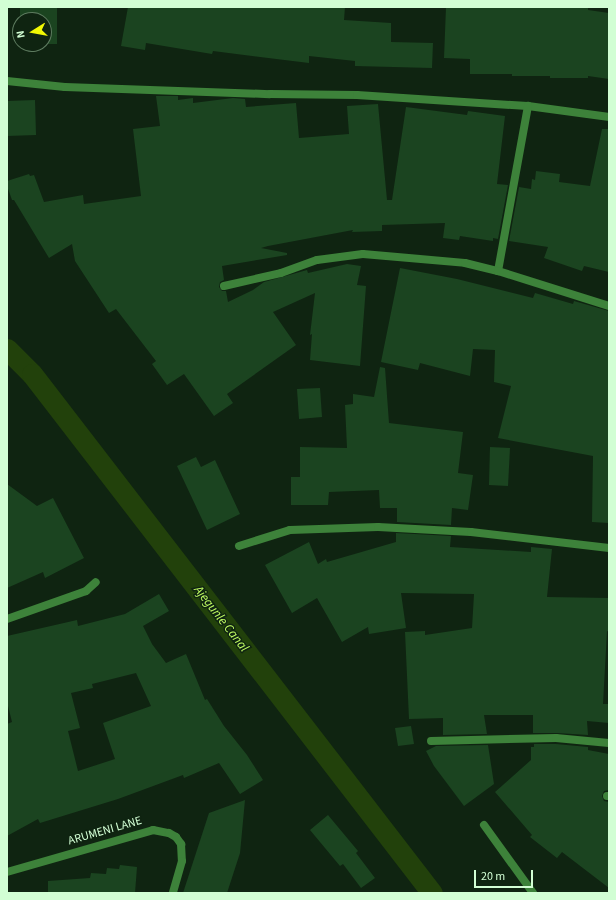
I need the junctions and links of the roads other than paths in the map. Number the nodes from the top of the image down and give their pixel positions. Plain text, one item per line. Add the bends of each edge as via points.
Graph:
1 (7, 81) edge
2 (528, 106) junction
3 (609, 117) edge
4 (498, 271) junction
5 (224, 286) dead end
6 (609, 306) edge
7 (239, 546) dead end
8 (609, 548) edge
9 (96, 582) dead end
10 (7, 619) edge
11 (431, 741) dead end
12 (609, 743) edge
13 (484, 825) dead end
14 (7, 872) edge
15 (173, 893) edge
16 (533, 893) edge

1 - 2 street via 65,88 357,95
2 - 3 street
2 - 4 street
4 - 5 street via 465,263 363,254 317,260 281,273
4 - 6 street
7 - 8 street via 290,530 378,527 471,532
9 - 10 street via 86,591
11 - 12 street via 556,738
13 - 16 street
14 - 15 street, ARUMENI LANE via 153,830 169,833 181,844 182,861

